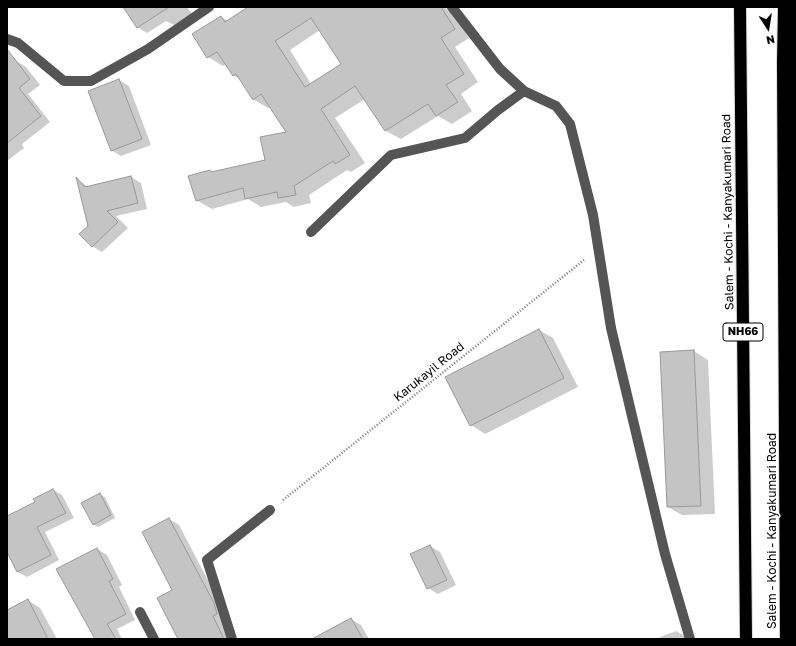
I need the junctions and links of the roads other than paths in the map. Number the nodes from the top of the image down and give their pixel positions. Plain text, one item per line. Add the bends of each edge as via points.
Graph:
1 (209, 7) edge
2 (452, 7) edge
3 (740, 7) edge
4 (784, 7) edge
5 (7, 39) edge
6 (524, 91) junction
7 (311, 232) dead end
8 (270, 510) road end
9 (140, 612) dead end
10 (154, 639) edge
11 (232, 639) edge
12 (690, 639) edge
13 (746, 639) edge
14 (786, 639) edge

1 - 5 street via 148,49 92,81 64,81 18,43
2 - 6 street via 500,69
3 - 13 highway, Salem - Kochi - Kanyakumari Road / NH66
4 - 14 highway, Salem - Kochi - Kanyakumari Road
6 - 7 street via 465,138 391,155
6 - 12 street via 556,106 570,124 593,216 611,328 665,554
8 - 11 street via 207,560
9 - 10 street

